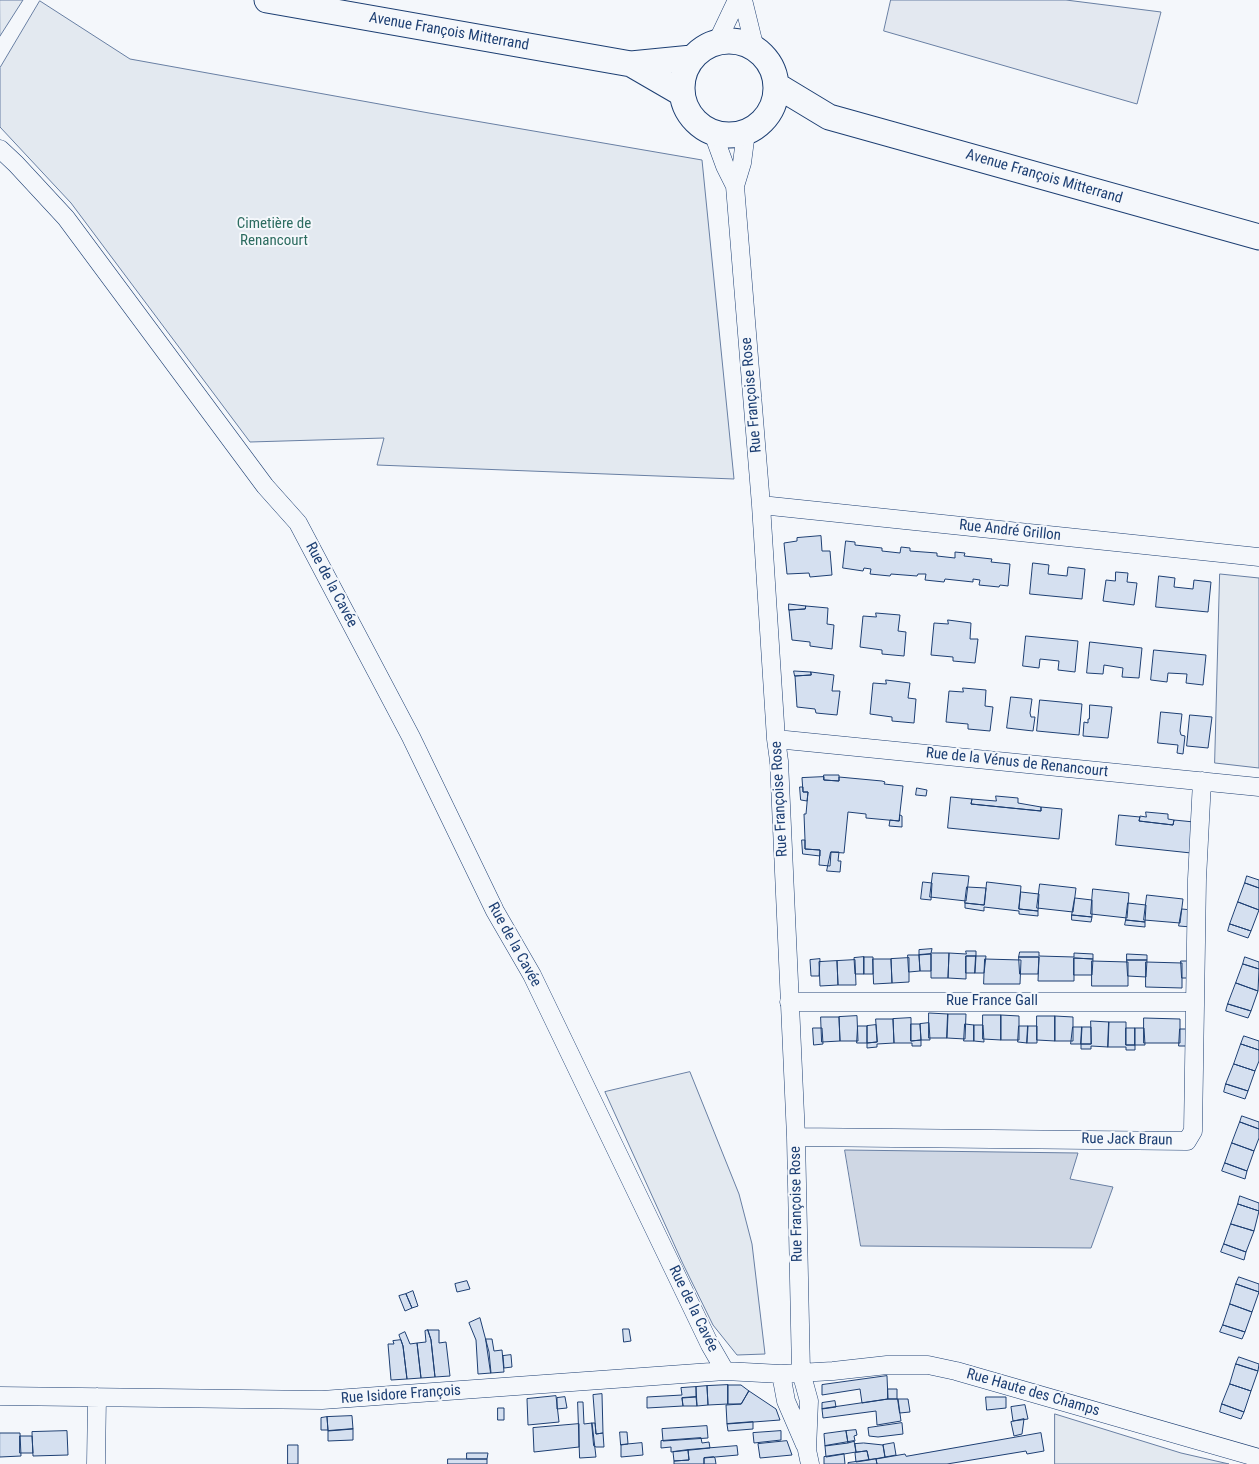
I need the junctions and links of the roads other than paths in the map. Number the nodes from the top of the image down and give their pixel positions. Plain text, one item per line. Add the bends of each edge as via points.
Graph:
1 (267, 0) edge
2 (737, 0) edge
3 (743, 0) edge
4 (717, 42) junction
5 (755, 49) junction
6 (692, 58) junction
7 (631, 64) junction
8 (776, 85) junction
9 (681, 93) junction
10 (829, 117) junction
11 (755, 126) junction
12 (714, 133) junction
13 (0, 149) edge
14 (735, 186) junction
15 (1259, 237) edge
16 (761, 505) junction
17 (1259, 557) edge
18 (776, 739) junction
19 (1202, 781) junction
20 (1259, 788) edge
21 (790, 1002) junction
22 (1194, 1002) junction
23 (796, 1137) junction
24 (725, 1371) junction
25 (801, 1372) junction
26 (781, 1374) junction
27 (0, 1396) edge
28 (97, 1397) junction
29 (808, 1457) edge
30 (1259, 1458) edge
31 (96, 1464) edge

1 - 7 main road, Avenue François Mitterrand
2 - 4 street
3 - 5 street
4 - 5 main road via 737,41
4 - 6 main road
5 - 8 main road via 771,66
6 - 7 main road, Avenue François Mitterrand
6 - 9 main road via 682,78
7 - 9 main road, Avenue François Mitterrand
8 - 10 main road, Avenue François Mitterrand
8 - 11 main road via 772,108
9 - 12 main road via 685,108 694,121
10 - 11 main road, Avenue François Mitterrand via 798,116
10 - 15 main road, Avenue François Mitterrand
11 - 12 main road via 737,135
11 - 14 street
12 - 14 street
13 - 24 street, Rue de la Cavée via 66,218 265,486 298,522 411,737 495,911 532,975
14 - 16 street, Rue Françoise Rose
16 - 17 street, Rue André Grillon
16 - 18 street, Rue Françoise Rose
18 - 19 street, Rue de la Vénus de Renancourt
18 - 21 street, Rue Françoise Rose
19 - 20 street, Rue de la Vénus de Renancourt
19 - 22 street, Rue Jack Braun
21 - 22 street, Rue France Gall
21 - 23 street, Rue Françoise Rose
22 - 23 street, Rue Jack Braun via 1193,1131 1187,1141
23 - 25 street, Rue Françoise Rose
24 - 26 street, Rue Isidore François
24 - 28 street, Rue Isidore François via 322,1400
25 - 26 street, Rue Isidore François
25 - 29 street, Rue Françoise Rose via 809,1401
25 - 30 street, Rue Haute des Champs via 928,1365
26 - 29 street via 786,1401
27 - 28 street, Rue Isidore François
28 - 31 street

